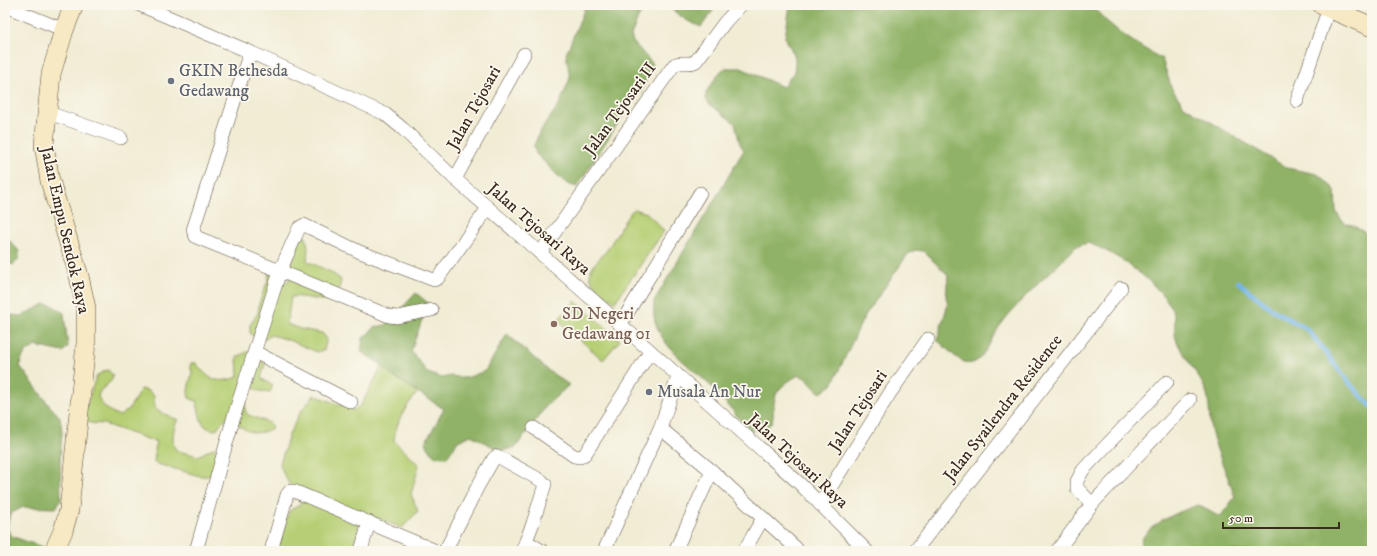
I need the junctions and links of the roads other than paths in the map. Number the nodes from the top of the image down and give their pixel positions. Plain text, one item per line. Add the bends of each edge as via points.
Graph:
1 (74, 5) edge
2 (140, 5) edge
3 (741, 5) edge
4 (5, 6) edge
5 (1327, 6) edge
6 (1372, 27) edge
7 (64, 30) junction
8 (250, 52) junction
9 (524, 54) dead end
10 (1297, 101) dead end
11 (46, 112) junction
12 (121, 138) dead end
13 (455, 179) junction
14 (700, 193) dead end
15 (488, 208) junction
16 (540, 253) junction
17 (280, 271) junction
18 (1121, 288) dead end
19 (432, 310) dead end
20 (620, 325) junction
21 (928, 339) dead end
22 (255, 352) junction
23 (650, 352) junction
24 (678, 377) junction
25 (1167, 382) dead end
26 (1190, 400) dead end
27 (351, 402) dead end
28 (534, 428) dead end
29 (660, 428) junction
30 (712, 471) junction
31 (820, 504) junction
32 (1092, 504) junction
33 (763, 518) junction
34 (369, 522) junction
35 (524, 546) edge
36 (796, 548) dead end
37 (54, 551) edge
38 (196, 551) edge
39 (271, 551) edge
40 (360, 551) edge
41 (436, 551) edge
42 (445, 551) edge
43 (542, 551) edge
44 (604, 551) edge
45 (675, 551) edge
46 (744, 551) edge
47 (867, 551) edge
48 (915, 551) edge
49 (1057, 551) edge

1 - 7 street, Jalan Empu Sendok Raya
2 - 8 street, Jalan Tejosari Raya
3 - 16 street, Jalan Tejosari II via 696,61 692,64 678,62 674,65
4 - 7 street
5 - 6 street
5 - 10 street
7 - 11 street, Jalan Empu Sendok Raya via 51,74
8 - 13 street, Jalan Tejosari Raya via 385,114
8 - 17 street via 193,230 196,237
9 - 13 street, Jalan Tejosari
11 - 12 street
11 - 37 street, Jalan Empu Sendok Raya via 44,145 50,181 86,308 86,344 69,510
13 - 15 street, Jalan Tejosari Raya
14 - 20 street
15 - 16 street, Jalan Tejosari Raya
15 - 17 street via 436,279 360,252 304,225 299,228
16 - 20 street, Jalan Tejosari Raya
17 - 19 street via 389,316 397,317
17 - 22 street
18 - 48 street, Jalan Syailendra Residence
20 - 23 street, Jalan Tejosari Raya
21 - 31 street, Jalan Tejosari via 890,393
22 - 27 street
22 - 38 street
23 - 24 street, Jalan Tejosari Raya
23 - 28 street via 585,454 580,457 574,456
24 - 29 street
24 - 31 street, Jalan Tejosari Raya
25 - 32 street via 1083,470 1077,481 1077,488
26 - 32 street
29 - 30 street
29 - 44 street
30 - 33 street
30 - 45 street
31 - 47 street, Jalan Tejosari Raya
32 - 49 street
33 - 36 street
33 - 46 street
34 - 39 street via 290,491
34 - 40 street
34 - 41 street
35 - 42 street via 545,484 498,456 494,458 478,486
35 - 43 street

